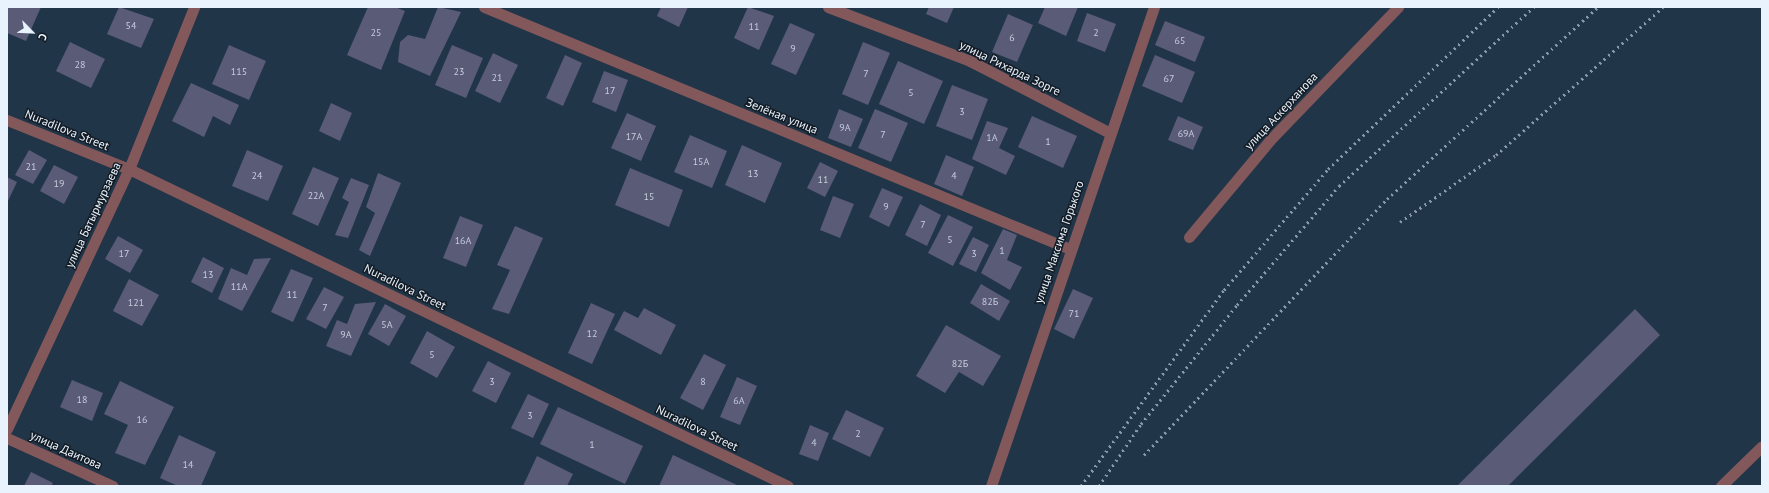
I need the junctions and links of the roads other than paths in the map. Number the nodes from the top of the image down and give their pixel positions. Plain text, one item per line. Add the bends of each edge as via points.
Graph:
1 (194, 7) edge
2 (484, 7) edge
3 (828, 7) edge
4 (1154, 7) edge
5 (1398, 7) edge
6 (7, 120) edge
7 (1110, 133) junction
8 (129, 169) junction
9 (1189, 237) dead end
10 (1070, 249) junction
11 (7, 430) edge
12 (7, 438) edge
13 (1762, 446) edge
14 (113, 486) edge
15 (788, 486) edge
16 (991, 486) edge
17 (1721, 486) edge

1 - 8 street, улица Батырмурзаева
2 - 10 street, Зелёная улица
3 - 7 street, улица Рихарда Зорге via 970,61
4 - 7 street, улица Максима Горького
5 - 9 street, улица Аскерханова via 1270,140
6 - 8 street, Nuradilova Street
7 - 10 street, улица Максима Горького
8 - 11 street, улица Батырмурзаева
8 - 15 street, Nuradilova Street
10 - 16 street, улица Максима Горького
12 - 14 street, улица Даитова
13 - 17 street

